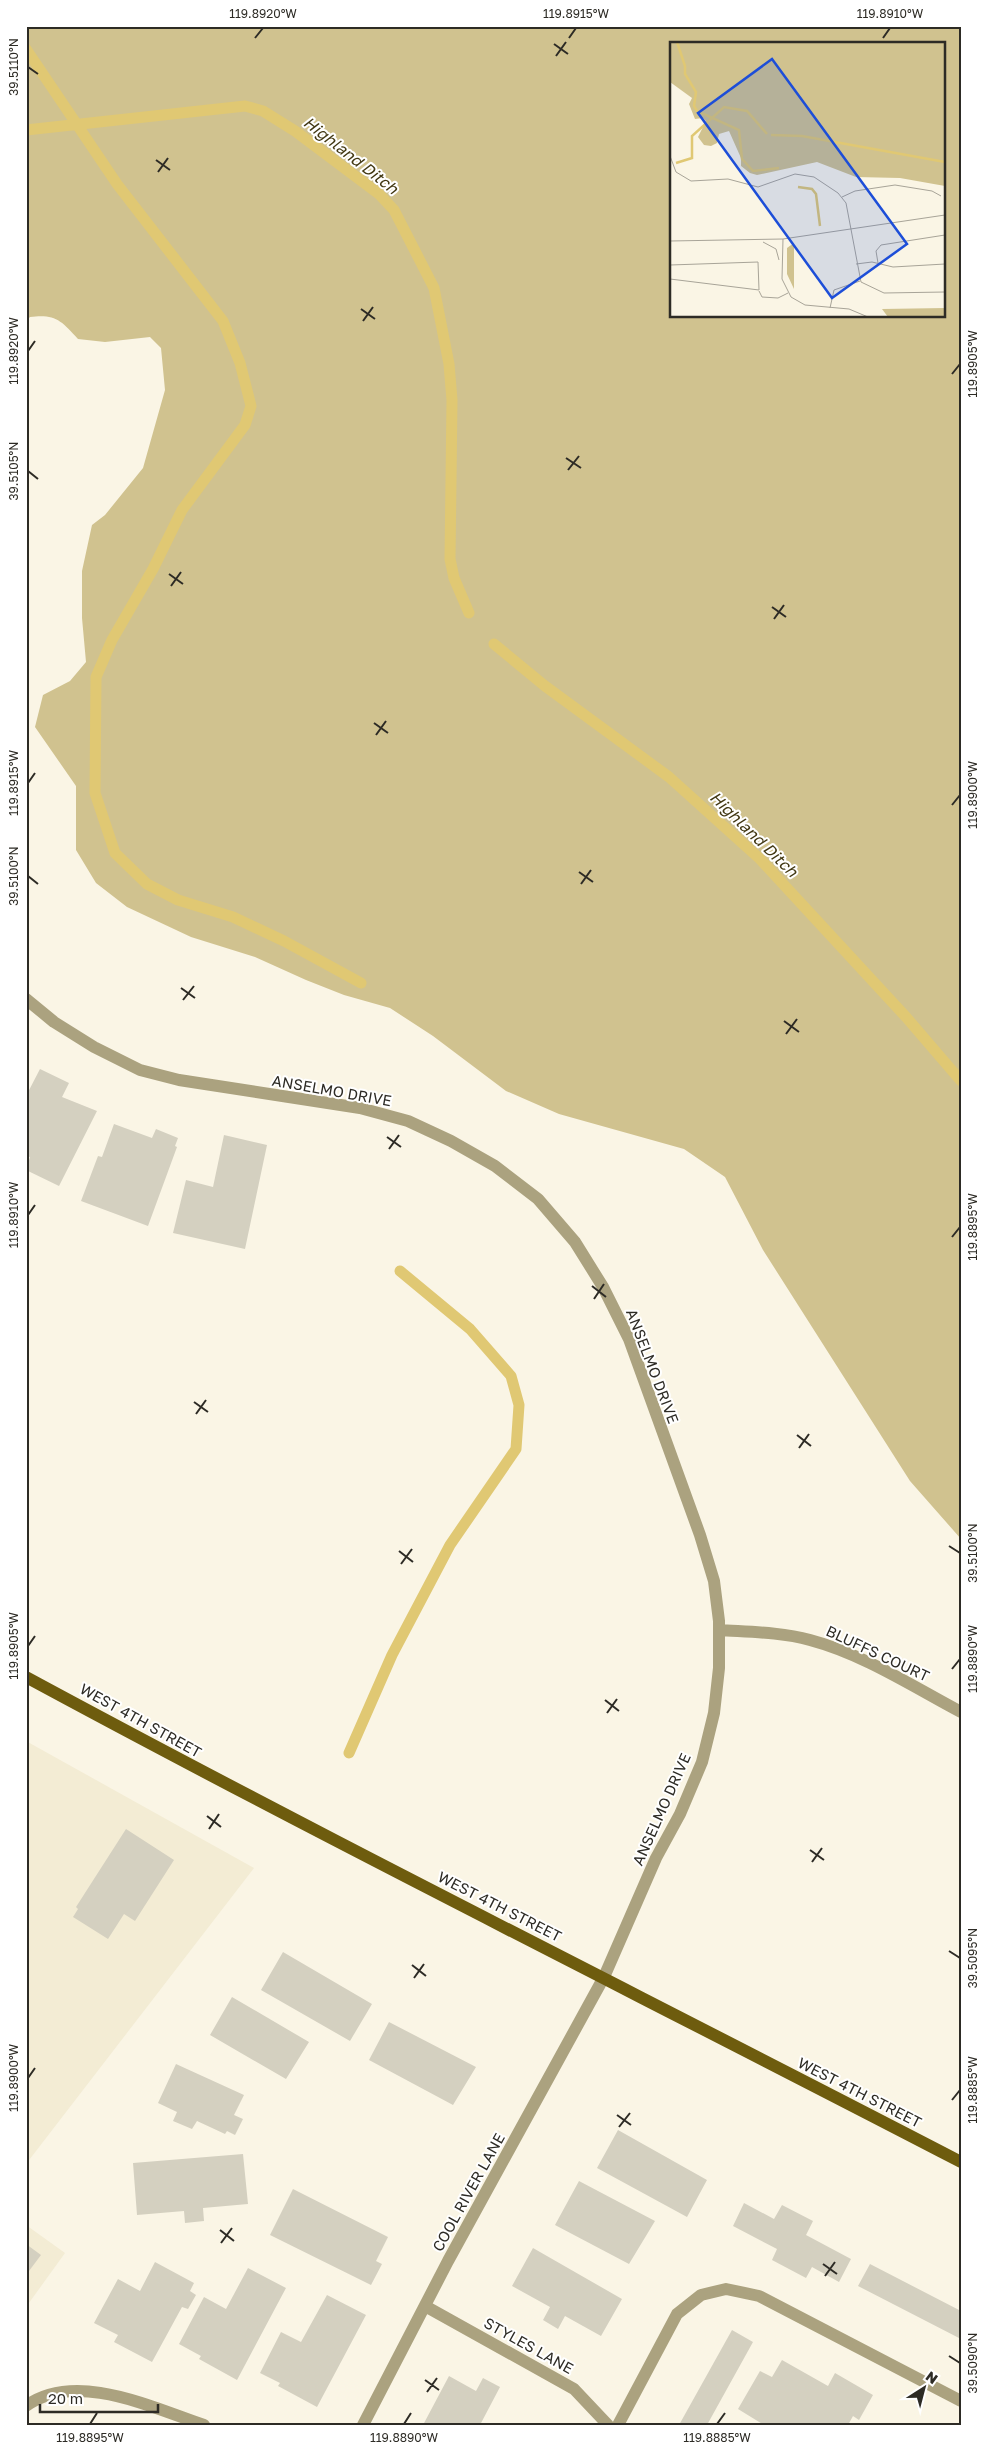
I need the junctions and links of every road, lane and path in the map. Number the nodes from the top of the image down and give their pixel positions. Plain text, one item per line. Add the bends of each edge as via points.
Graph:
1 (26, 998) edge
2 (719, 1630) junction
3 (26, 1676) edge
4 (961, 1712) edge
5 (604, 1977) junction
6 (961, 2162) edge
7 (425, 2306) junction
8 (961, 2401) edge
9 (26, 2406) edge
10 (204, 2425) edge
11 (363, 2425) edge
12 (608, 2425) edge
13 (618, 2425) edge

1 - 2 street, ANSELMO DRIVE via 70,1032 140,1070 188,1082 360,1108 408,1120 495,1166 538,1199 575,1242 603,1287 629,1339 700,1535 714,1581
2 - 4 street, BLUFFS COURT via 809,1639 869,1663
2 - 5 street, ANSELMO DRIVE via 714,1713 702,1762
3 - 5 main road, WEST 4TH STREET via 231,1788
5 - 6 main road, WEST 4TH STREET
5 - 7 street, COOL RIVER LANE
7 - 11 street, COOL RIVER LANE
7 - 12 street, STYLES LANE via 574,2389
8 - 13 street via 760,2296 726,2289 701,2295 677,2314
9 - 10 street via 44,2397 81,2391 118,2396

